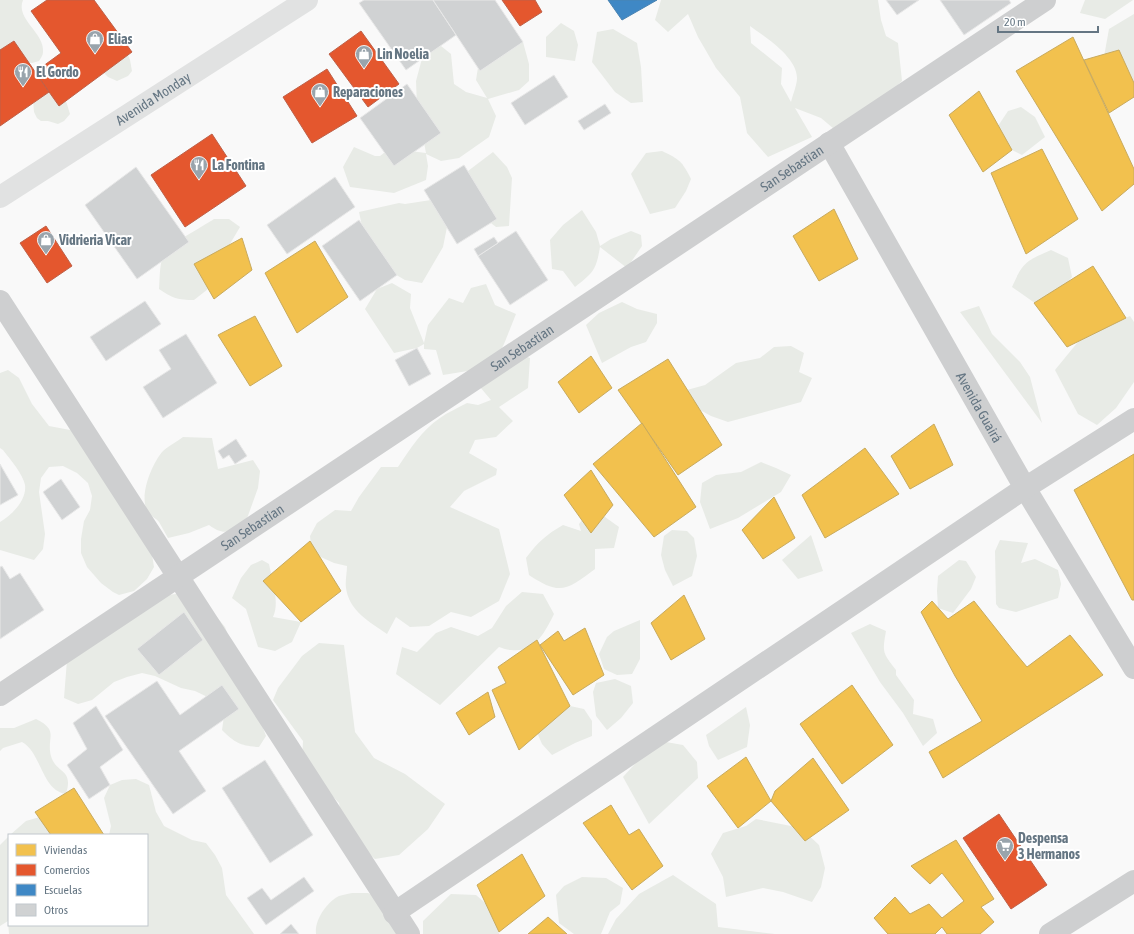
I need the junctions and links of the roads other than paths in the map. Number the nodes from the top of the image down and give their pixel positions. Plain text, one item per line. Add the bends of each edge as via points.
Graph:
1 (1045, 0) edge
2 (294, 3) edge
3 (829, 143) junction
4 (0, 197) edge
5 (0, 301) edge
6 (1134, 419) edge
7 (1026, 488) junction
8 (177, 577) junction
9 (1134, 668) edge
10 (0, 695) edge
11 (1134, 881) edge
12 (394, 913) junction
13 (409, 934) edge
14 (1050, 934) edge

1 - 3 street, San Sebastian
2 - 4 main road, Avenida Monday
3 - 7 street, Avenida Guairá
3 - 8 street, San Sebastian
5 - 8 street
6 - 7 street
7 - 9 street, Avenida Guairá
7 - 12 street
8 - 10 street, San Sebastian
8 - 12 street
11 - 14 street
12 - 13 street

